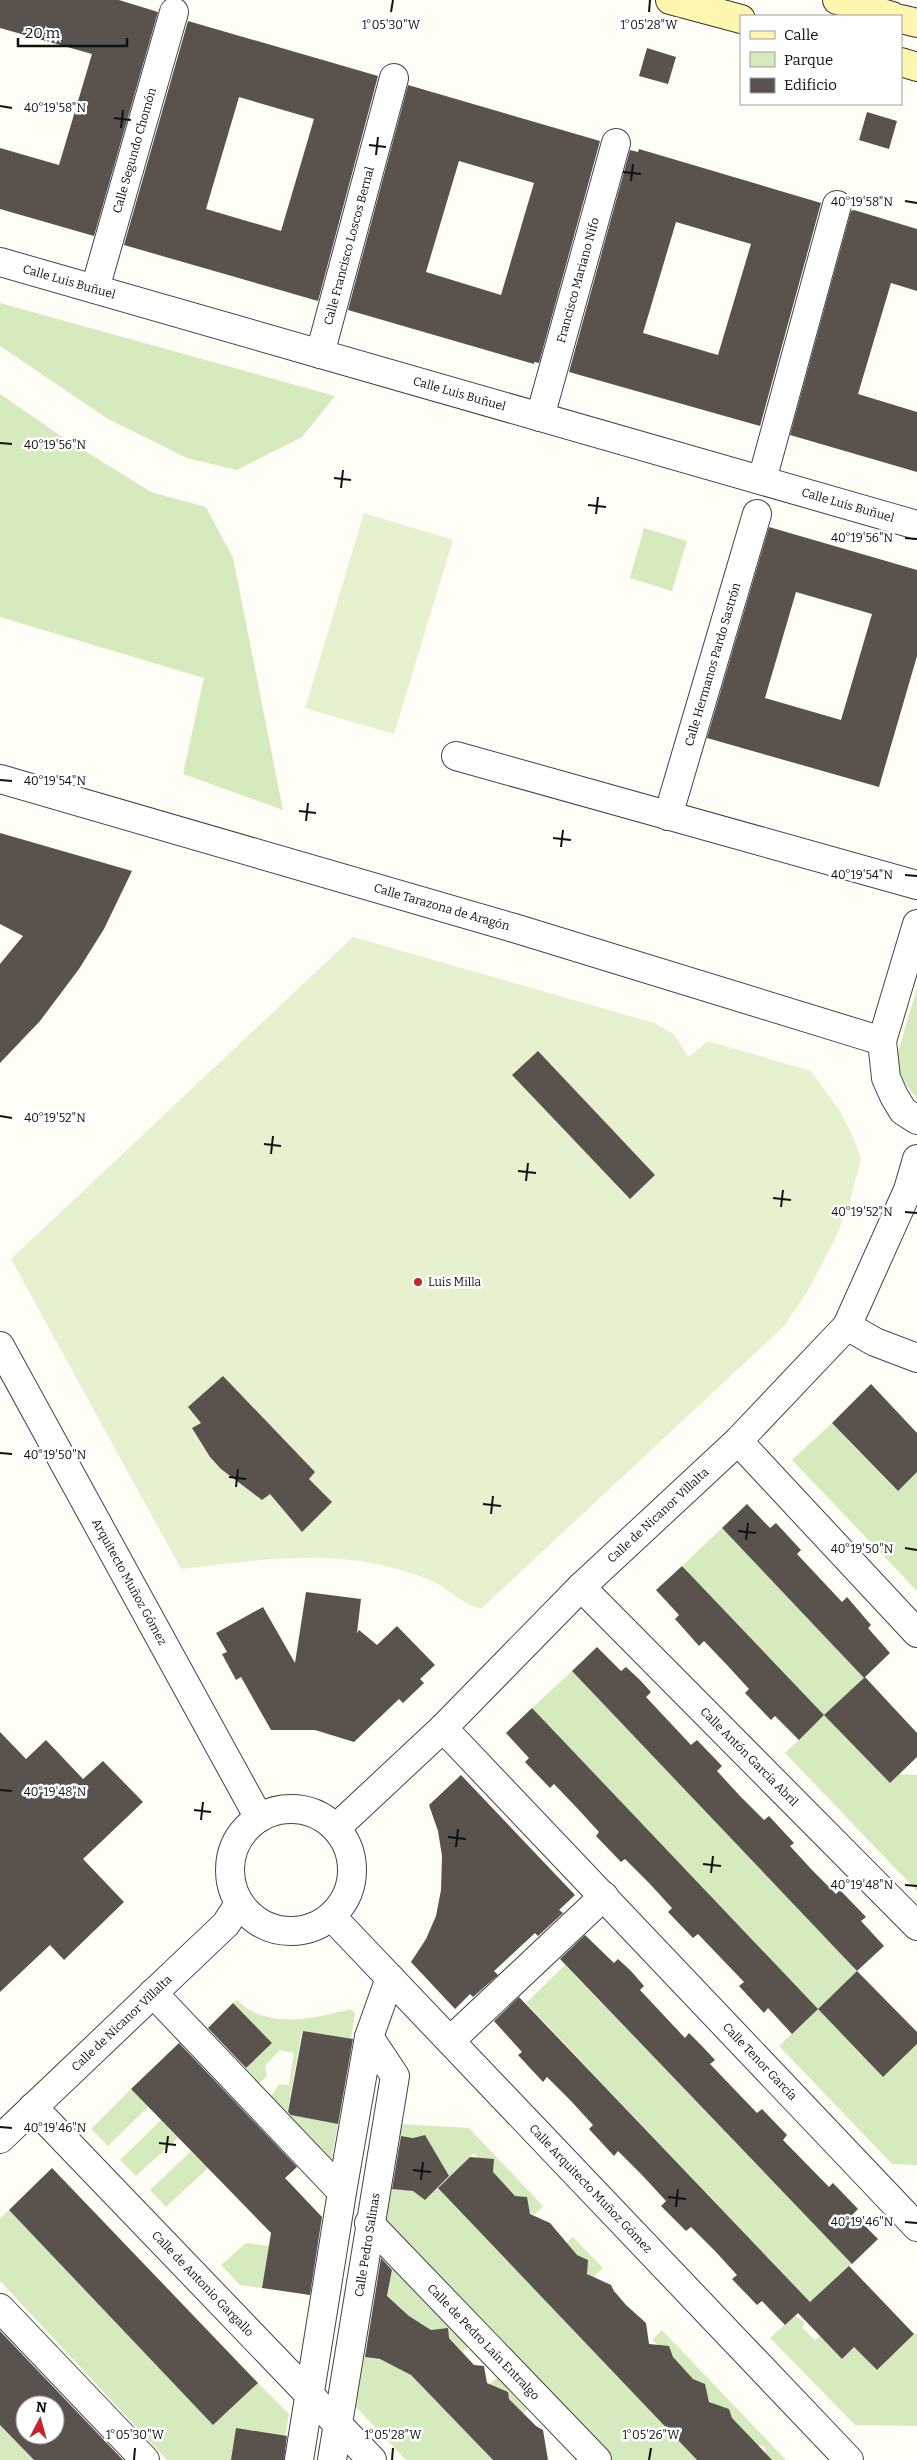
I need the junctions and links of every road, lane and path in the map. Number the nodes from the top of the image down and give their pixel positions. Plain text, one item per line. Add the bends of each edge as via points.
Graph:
1 (670, 0) edge
2 (837, 0) edge
3 (174, 12) dead end
4 (889, 15) edge
5 (740, 19) edge
6 (902, 19) edge
7 (917, 23) edge
8 (902, 62) edge
9 (917, 67) edge
10 (394, 78) dead end
11 (616, 143) dead end
12 (837, 205) dead end
13 (0, 262) edge
14 (95, 289) junction
15 (320, 354) junction
16 (540, 417) junction
17 (762, 480) junction
18 (757, 514) dead end
19 (917, 525) edge
20 (456, 756) dead end
21 (0, 779) edge
22 (668, 816) junction
23 (917, 885) edge
24 (917, 924) edge
25 (882, 1041) junction
26 (917, 1120) edge
27 (917, 1159) edge
28 (847, 1326) junction
29 (0, 1346) edge
30 (917, 1358) edge
31 (738, 1441) junction
32 (581, 1587) junction
33 (917, 1633) edge
34 (443, 1728) junction
35 (259, 1818) junction
36 (336, 1828) junction
37 (604, 1896) junction
38 (239, 1904) junction
39 (332, 1917) junction
40 (917, 1926) edge
41 (390, 1978) junction
42 (153, 1993) junction
43 (369, 2037) junction
44 (451, 2040) junction
45 (33, 2107) junction
46 (0, 2139) edge
47 (342, 2192) junction
48 (370, 2223) junction
49 (917, 2227) edge
50 (0, 2308) edge
51 (310, 2395) junction
52 (338, 2424) junction
53 (145, 2460) edge
54 (299, 2460) edge
55 (332, 2460) edge
56 (372, 2460) edge
57 (597, 2460) edge
58 (849, 2460) edge

1 - 5 main road
2 - 4 main road
3 - 14 street, Calle Segundo Chomón
6 - 7 main road
8 - 9 main road
10 - 15 street, Calle Francisco Loscos Bernal
11 - 16 street, Francisco Mariano Nifo
12 - 17 street
13 - 14 street, Calle Luis Buñuel
14 - 15 street, Calle Luis Buñuel
15 - 16 street, Calle Luis Buñuel
16 - 17 street, Calle Luis Buñuel
17 - 19 street, Calle Luis Buñuel
18 - 22 street, Calle Hermanos Pardo Sastrón
20 - 22 street
21 - 25 street, Calle Tarazona de Aragón via 514,928
22 - 23 street
24 - 25 street
25 - 26 street via 886,1078 903,1111
27 - 28 street, Calle de Nicanor Villalta via 908,1190
28 - 30 street via 875,1342
28 - 31 street, Calle de Nicanor Villalta
29 - 35 street, Arquitecto Muñoz Gómez
31 - 32 street, Calle de Nicanor Villalta
31 - 33 street
32 - 34 street, Calle de Nicanor Villalta
32 - 40 street, Calle Antón García Abril
34 - 36 street, Calle de Nicanor Villalta
34 - 37 street, Calle Tenor García
35 - 36 street via 292,1808 320,1816
35 - 38 street via 245,1830 229,1865 231,1884
36 - 39 street via 349,1848 353,1868 351,1889
37 - 44 street
37 - 49 street, Calle Tenor García
38 - 39 street via 251,1918 270,1928 289,1932 309,1930
38 - 42 street, Calle de Nicanor Villalta via 226,1924
39 - 41 street, Calle Arquitecto Muñoz Gómez
41 - 43 street
41 - 44 street, Calle Arquitecto Muñoz Gómez
42 - 45 street, Calle de Nicanor Villalta
42 - 47 street
43 - 47 street
43 - 48 street, Calle Pedro Salinas via 395,2076
44 - 58 street, Calle Arquitecto Muñoz Gómez
45 - 46 street, Calle de Nicanor Villalta
45 - 51 street, Calle de Antonio Gargallo
47 - 51 street
48 - 52 street, Calle Pedro Salinas
48 - 57 street, Calle de Pedro Laín Entralgo
50 - 53 street
51 - 52 street, Calle de Antonio Gargallo
51 - 54 street
52 - 55 street, Calle Pedro Salinas
52 - 56 street, Calle de Antonio Gargallo

